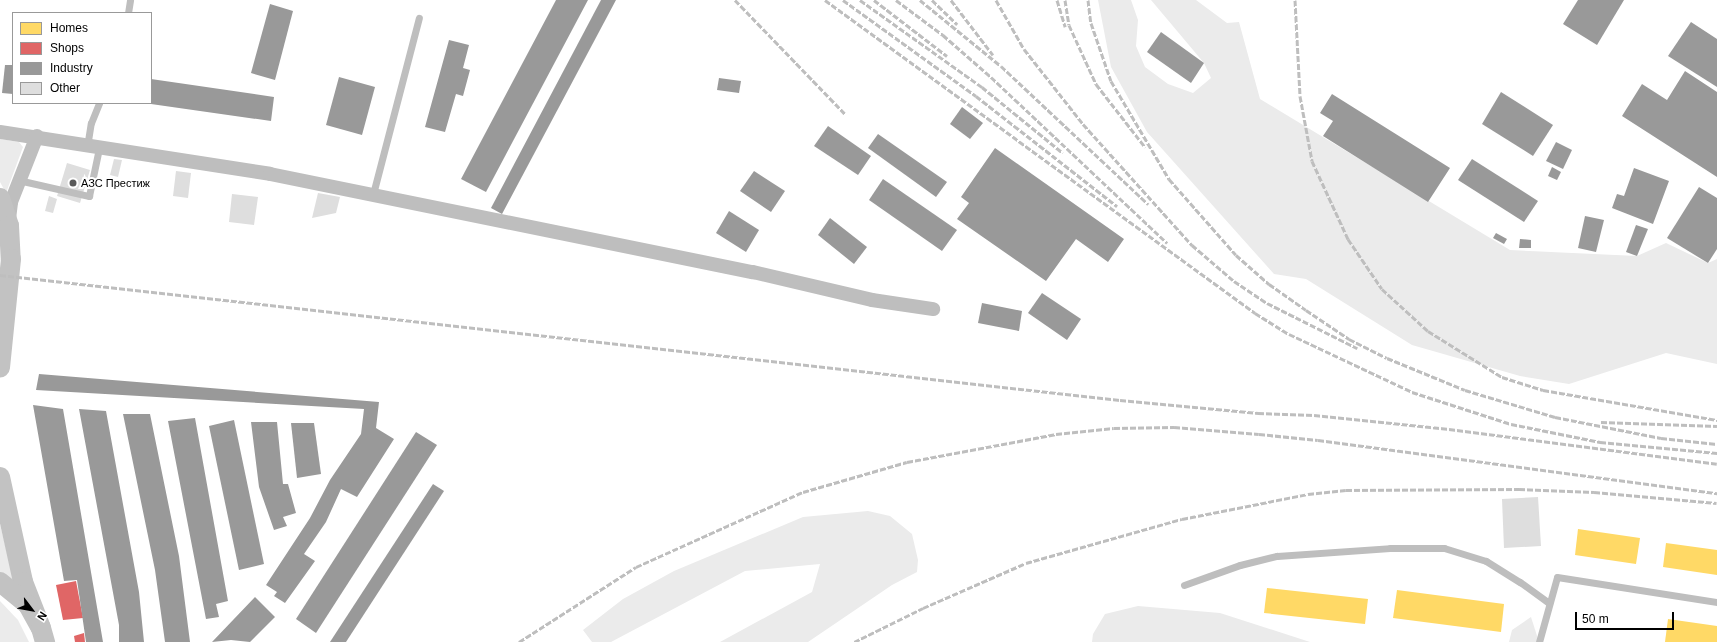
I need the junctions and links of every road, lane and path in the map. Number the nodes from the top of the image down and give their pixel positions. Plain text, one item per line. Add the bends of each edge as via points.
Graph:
1 (130, 0) edge
2 (128, 12) edge
3 (419, 18) dead end
4 (99, 104) edge
5 (0, 132) edge
6 (37, 136) junction
7 (93, 148) junction
8 (18, 180) junction
9 (373, 194) junction
10 (0, 198) edge
11 (9, 226) junction
12 (933, 309) dead end
13 (0, 367) edge
14 (0, 478) edge
15 (0, 582) edge
16 (1184, 585) dead end
17 (1717, 602) edge
18 (1549, 603) junction
19 (43, 635) edge
20 (1540, 642) edge
21 (1543, 642) edge

1 - 2 lane
3 - 9 lane
4 - 7 lane via 91,123
5 - 6 street
6 - 7 street
6 - 8 street
7 - 8 lane via 89,196
7 - 9 street via 270,174
8 - 11 street via 11,202
9 - 12 street via 753,272 872,300
10 - 11 main road
11 - 13 main road via 11,260
14 - 19 main road via 23,582
15 - 19 main road via 28,605
16 - 18 lane via 1240,565 1277,556 1390,548 1444,548 1486,561
17 - 18 lane via 1557,577
18 - 20 lane
20 - 21 lane

